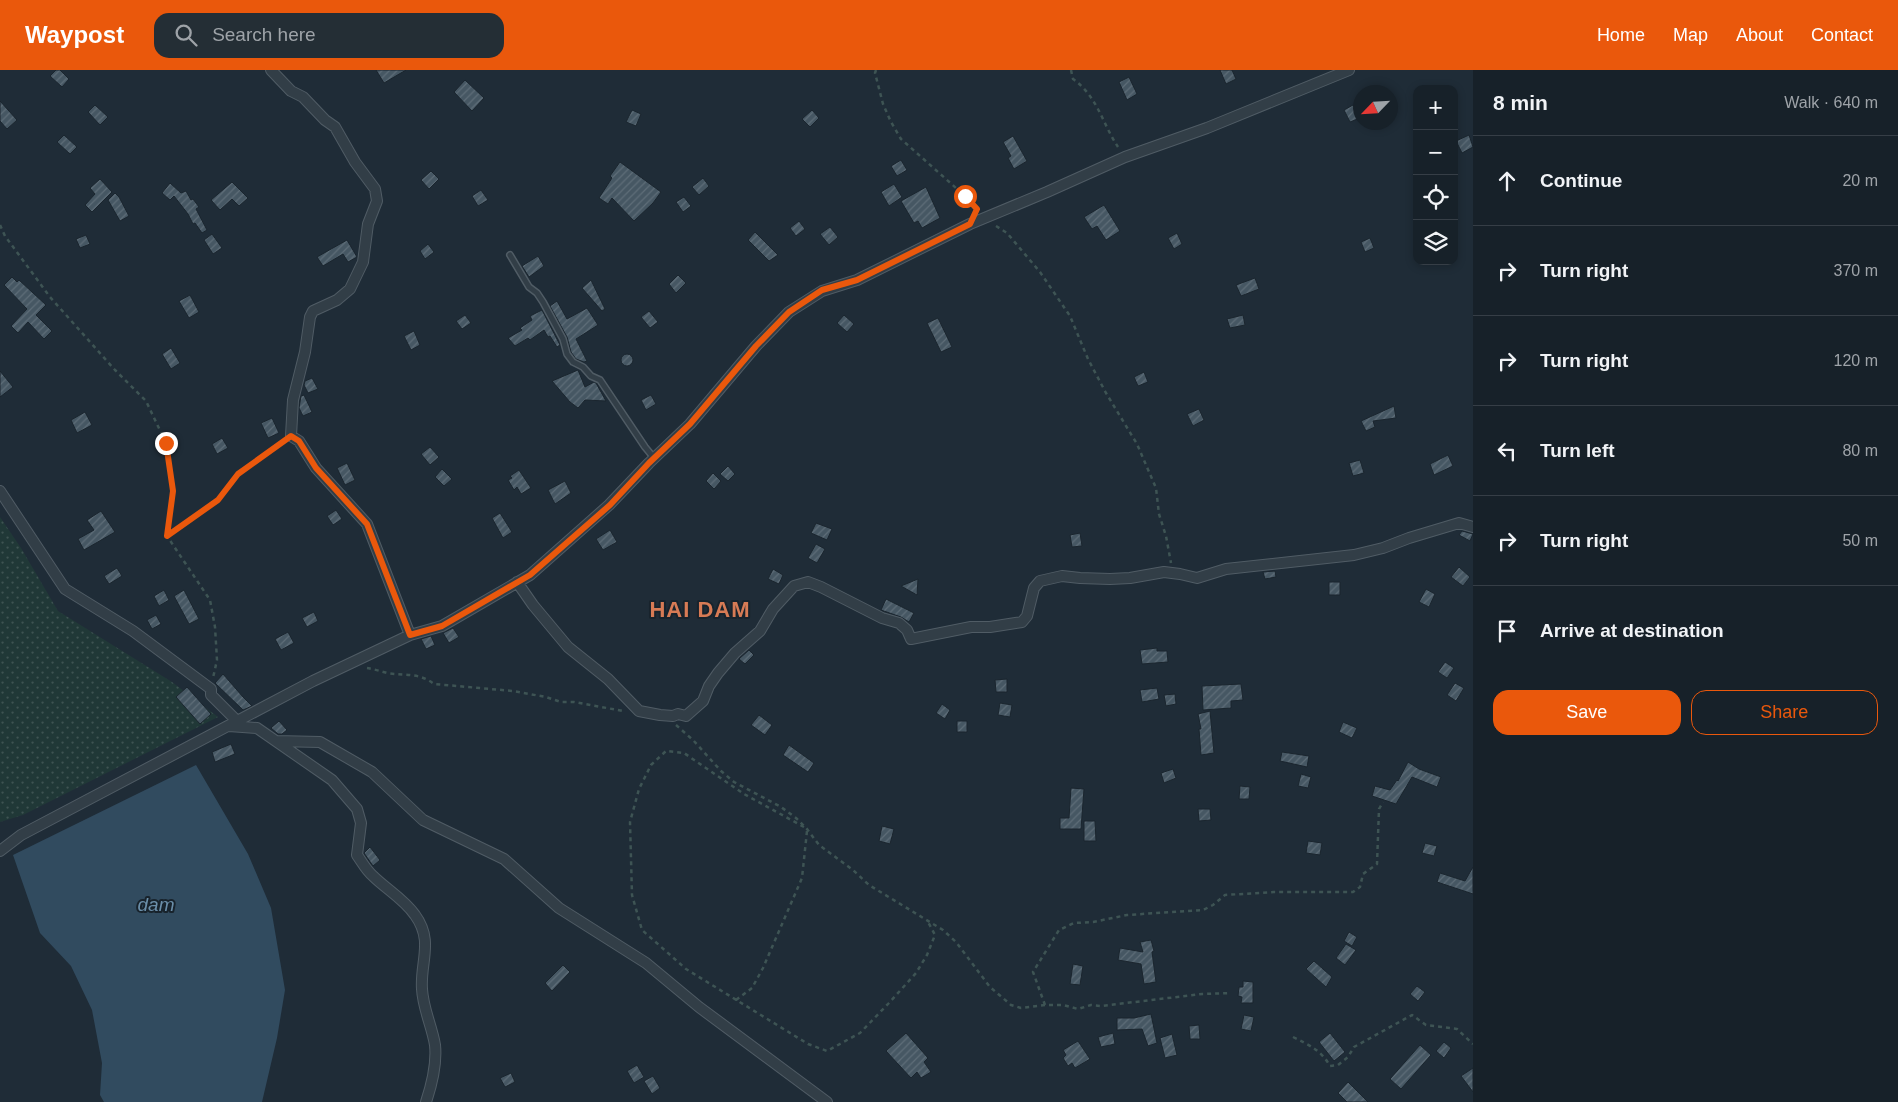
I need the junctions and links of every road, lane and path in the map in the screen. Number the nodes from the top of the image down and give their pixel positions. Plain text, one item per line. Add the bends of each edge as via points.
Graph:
1 (272, 70) edge
2 (876, 70) edge
3 (1071, 70) edge
4 (1349, 70) edge
5 (1125, 157) junction
6 (984, 218) junction
7 (970, 224) junction
8 (0, 225) edge
9 (510, 255) dead end
10 (291, 436) junction
11 (654, 458) junction
12 (0, 491) edge
13 (1473, 527) edge
14 (167, 536) junction
15 (1172, 573) junction
16 (517, 582) junction
17 (410, 635) junction
18 (351, 663) junction
19 (211, 689) junction
20 (630, 713) dead end
21 (660, 715) junction
22 (232, 723) junction
23 (276, 742) junction
24 (1383, 802) dead end
25 (807, 829) junction
26 (0, 851) edge
27 (927, 919) junction
28 (1231, 993) dead end
29 (736, 1000) junction
30 (1044, 1004) junction
31 (1293, 1037) dead end
32 (1473, 1044) edge
33 (426, 1102) edge
34 (827, 1102) edge

1 - 10 street via 335,127 375,188 376,201 368,224 363,262 350,289 337,300 314,311 310,317 294,400
2 - 7 path via 883,104 901,139 977,209
3 - 5 path via 1073,79 1090,96
4 - 5 street via 1207,128
5 - 6 street
6 - 7 street
6 - 15 path via 1007,233 1049,283 1070,316 1088,359 1149,469 1156,488
7 - 11 street via 857,280 822,290 789,312 690,424
8 - 14 path via 50,297 146,401 166,443 173,491
9 - 11 lane via 529,287 543,302 564,339 567,354 573,362 600,380
10 - 14 path via 238,474 218,500
10 - 17 street via 299,441 316,468 367,524
11 - 16 street via 610,505 530,575
12 - 19 street via 65,589 134,631
13 - 15 street via 1459,523 1354,555 1226,569 1197,578
14 - 19 path via 210,600 217,660
15 - 21 street via 1110,579 1062,576 1040,581 1034,588 1027,616 1022,622 971,627 910,639 907,630 899,623 808,582 794,586 760,631 718,673 703,701 686,716
16 - 17 street via 442,626
16 - 21 street via 568,647 608,679 639,711
17 - 18 street
18 - 20 path via 410,674 434,684 513,692
18 - 22 street
19 - 22 street via 211,695
21 - 25 path via 671,720 734,782 781,807
22 - 23 street via 257,728
22 - 26 street via 21,835
23 - 33 street via 332,780 357,808 362,823 356,855 373,876 415,915 423,929 426,957 423,1003 435,1045 435,1065
23 - 34 street via 320,742 372,772 423,820 504,859 559,908 646,963 699,1007
24 - 30 path via 1379,809 1377,864 1363,874 1360,887 1353,892 1225,895 1203,910 1127,915 1074,923 1059,930 1033,972
25 - 27 path via 819,845 869,885
25 - 29 path via 802,878 756,981
25 - 29 path via 744,794 684,753 666,751 652,765 639,789 630,822 630,857 632,895 642,930 686,969
27 - 29 path via 935,936 916,973 860,1033 827,1051 808,1044
27 - 30 path via 956,942 981,976 1010,1005 1021,1008
28 - 30 path via 1183,995 1078,1009
31 - 32 path via 1316,1049 1330,1066 1338,1065 1354,1047 1412,1015 1426,1025 1456,1029

